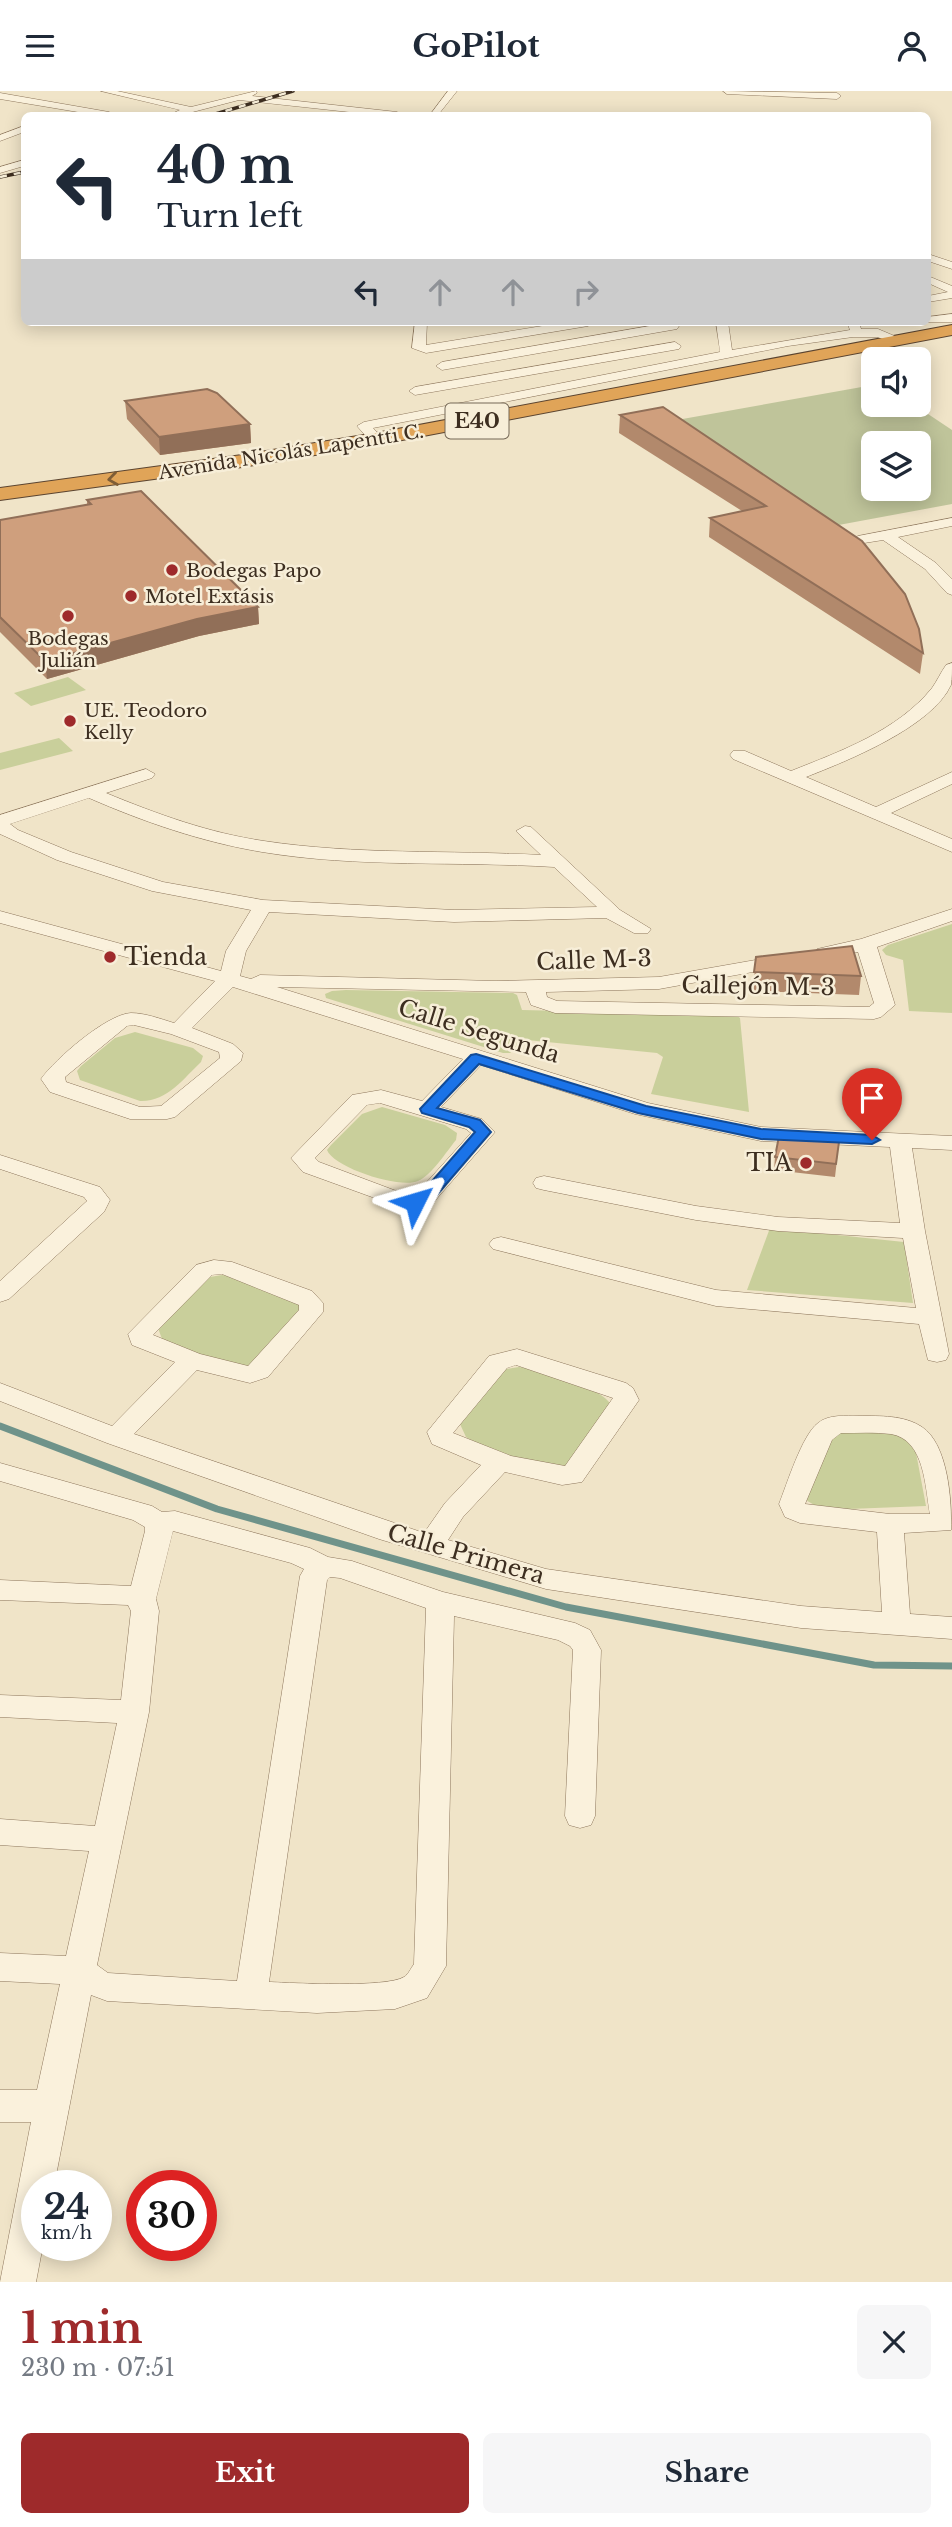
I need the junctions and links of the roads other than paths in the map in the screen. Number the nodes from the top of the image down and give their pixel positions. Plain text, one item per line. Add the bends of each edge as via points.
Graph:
1 (49, 91) edge
2 (105, 91) edge
3 (260, 91) edge
4 (453, 91) edge
5 (727, 91) edge
6 (122, 94) junction
7 (172, 94) dead end
8 (0, 96) edge
9 (238, 97) junction
10 (836, 98) edge
11 (28, 100) junction
12 (150, 100) junction
13 (9, 107) dead end
14 (73, 108) junction
15 (193, 110) junction
16 (94, 112) edge
17 (185, 112) edge
18 (370, 112) edge
19 (436, 112) edge
20 (12, 123) dead end
21 (21, 126) edge
22 (21, 128) edge
23 (0, 138) edge
24 (0, 162) edge
25 (21, 162) edge
26 (931, 258) edge
27 (952, 266) edge
28 (931, 281) edge
29 (952, 292) edge
30 (931, 298) edge
31 (952, 318) edge
32 (421, 326) edge
33 (550, 326) edge
34 (662, 326) edge
35 (673, 326) edge
36 (722, 326) edge
37 (931, 328) edge
38 (850, 335) edge
39 (465, 337) junction
40 (788, 337) junction
41 (675, 346) junction
42 (896, 347) edge
43 (726, 354) junction
44 (491, 358) junction
45 (861, 361) edge
46 (774, 364) junction
47 (442, 366) dead end
48 (650, 370) junction
49 (514, 373) junction
50 (678, 373) junction
51 (544, 390) junction
52 (415, 391) dead end
53 (376, 439) junction
54 (0, 494) edge
55 (0, 513) edge
56 (952, 522) edge
57 (886, 535) junction
58 (858, 540) edge
59 (952, 590) edge
60 (950, 677) edge
61 (739, 755) dead end
62 (146, 774) dead end
63 (791, 777) junction
64 (952, 777) edge
65 (92, 793) junction
66 (875, 814) junction
67 (0, 823) edge
68 (525, 831) dead end
69 (952, 846) edge
70 (557, 862) junction
71 (263, 906) junction
72 (610, 912) junction
73 (952, 915) edge
74 (2, 919) edge
75 (641, 929) dead end
76 (866, 944) junction
77 (229, 979) junction
78 (659, 983) junction
79 (534, 986) junction
80 (663, 1009) junction
81 (178, 1030) junction
82 (476, 1058) junction
83 (427, 1109) junction
84 (900, 1141) junction
85 (952, 1143) edge
86 (0, 1162) edge
87 (544, 1183) dead end
88 (913, 1231) junction
89 (501, 1244) dead end
90 (0, 1294) edge
91 (929, 1317) junction
92 (937, 1354) dead end
93 (192, 1360) junction
94 (0, 1391) edge
95 (116, 1437) junction
96 (500, 1461) junction
97 (0, 1472) edge
98 (158, 1522) junction
99 (890, 1524) junction
100 (430, 1544) junction
101 (324, 1567) junction
102 (0, 1590) edge
103 (142, 1599) junction
104 (440, 1602) junction
105 (897, 1624) junction
106 (952, 1629) edge
107 (0, 1706) edge
108 (134, 1712) junction
109 (580, 1816) dead end
110 (0, 1832) edge
111 (108, 1840) junction
112 (0, 1967) edge
113 (80, 1971) junction
114 (251, 1996) junction
115 (0, 2106) edge
116 (51, 2106) junction
117 (18, 2282) edge

1 - 11 street
2 - 6 street
3 - 9 street
4 - 19 street
5 - 10 street
6 - 12 street
6 - 14 street
7 - 12 street
8 - 11 street
9 - 15 street
9 - 18 street
11 - 13 street
11 - 14 street
12 - 15 street
14 - 16 street
15 - 17 street
20 - 21 street
22 - 23 street
24 - 25 street
26 - 27 street
28 - 29 street
29 - 30 street
31 - 37 street
32 - 39 street via 418,348
33 - 39 street
34 - 44 street
35 - 41 street
36 - 43 street
37 - 38 highway, Avenida Nicolás Lapentti C. / E40 via 898,340
37 - 42 highway, Avenida Nicolás Lapentti C. / E40
38 - 40 street
38 - 40 street via 820,348
38 - 46 highway, Avenida Nicolás Lapentti C. / E40
39 - 44 street
40 - 43 street
40 - 46 street via 789,352
41 - 49 street
41 - 50 street
43 - 50 street
44 - 47 street
44 - 49 street
45 - 55 highway, Avenida Nicolás Lapentti C. / E40 via 401,449
46 - 50 highway, Avenida Nicolás Lapentti C. / E40
48 - 50 street
48 - 50 street
48 - 51 street
49 - 51 street
49 - 52 street
50 - 53 highway, Avenida Nicolás Lapentti C. / E40
51 - 53 street via 364,426
53 -> 54 highway, Avenida Nicolás Lapentti C. / E40
56 - 57 street
57 - 58 street
57 - 59 street via 929,564
60 - 63 street via 915,714 885,735
61 - 63 street
62 - 65 street
63 - 66 street
64 - 66 street
65 - 67 street
65 - 70 street via 180,826 263,847
66 - 69 street
67 - 71 street via 12,834 64,856 159,887
68 - 70 street
70 - 72 street
71 - 72 street via 454,916
71 - 77 street via 236,951
72 - 75 street
73 - 76 street, Calle M-3
74 - 77 street, Calle Segunda
76 - 78 street, Calle M-3
76 - 80 street, Callejón M-3 via 885,1005 874,1013
77 - 79 street, Calle M-3
77 - 81 street
77 - 82 street, Calle Segunda
78 - 79 street, Calle M-3
78 - 80 street
79 - 80 street, Callejón M-3 via 538,1001 555,1007
81 - 81 street via 143,1020 121,1021 52,1079 58,1087 138,1114 167,1112 230,1061 232,1053
82 - 83 street
82 - 84 street, Calle Segunda via 643,1109 761,1134
83 - 83 street via 381,1096 360,1100 302,1158 311,1167 405,1202 424,1199 484,1132 474,1124
84 - 85 street, Calle Segunda
84 - 88 street
86 - 90 street via 92,1192 99,1200
87 - 88 street via 778,1224
88 - 91 street
89 - 91 street via 716,1299
91 - 92 street
93 - 93 street via 147,1343 140,1333 204,1270 224,1267 311,1303 311,1312 259,1371 239,1374
93 - 95 street
94 - 95 street, Calle Primera
95 - 100 street, Calle Primera
96 - 96 street via 447,1442 440,1432 498,1362 517,1357 624,1394 626,1400 573,1475 556,1477
96 - 100 street via 454,1510
97 - 98 street via 142,1513
98 - 101 street via 175,1521 300,1555
98 - 103 street
99 - 99 street via 794,1510 792,1504 828,1428 901,1427 927,1446 944,1518 928,1525
99 - 105 street
100 - 105 street, Calle Primera via 546,1579 801,1617
101 - 104 street
101 - 114 street via 314,1576
102 - 103 street
103 - 108 street via 145,1611
104 - 109 street via 580,1638 587,1650
104 - 114 street via 430,1966 415,1987 388,1997
105 - 106 street, Calle Primera
107 - 108 street
108 - 111 street
110 - 111 street
111 - 113 street
112 - 113 street
113 - 114 street via 107,1987
113 - 116 street
115 - 116 street
116 - 117 street

